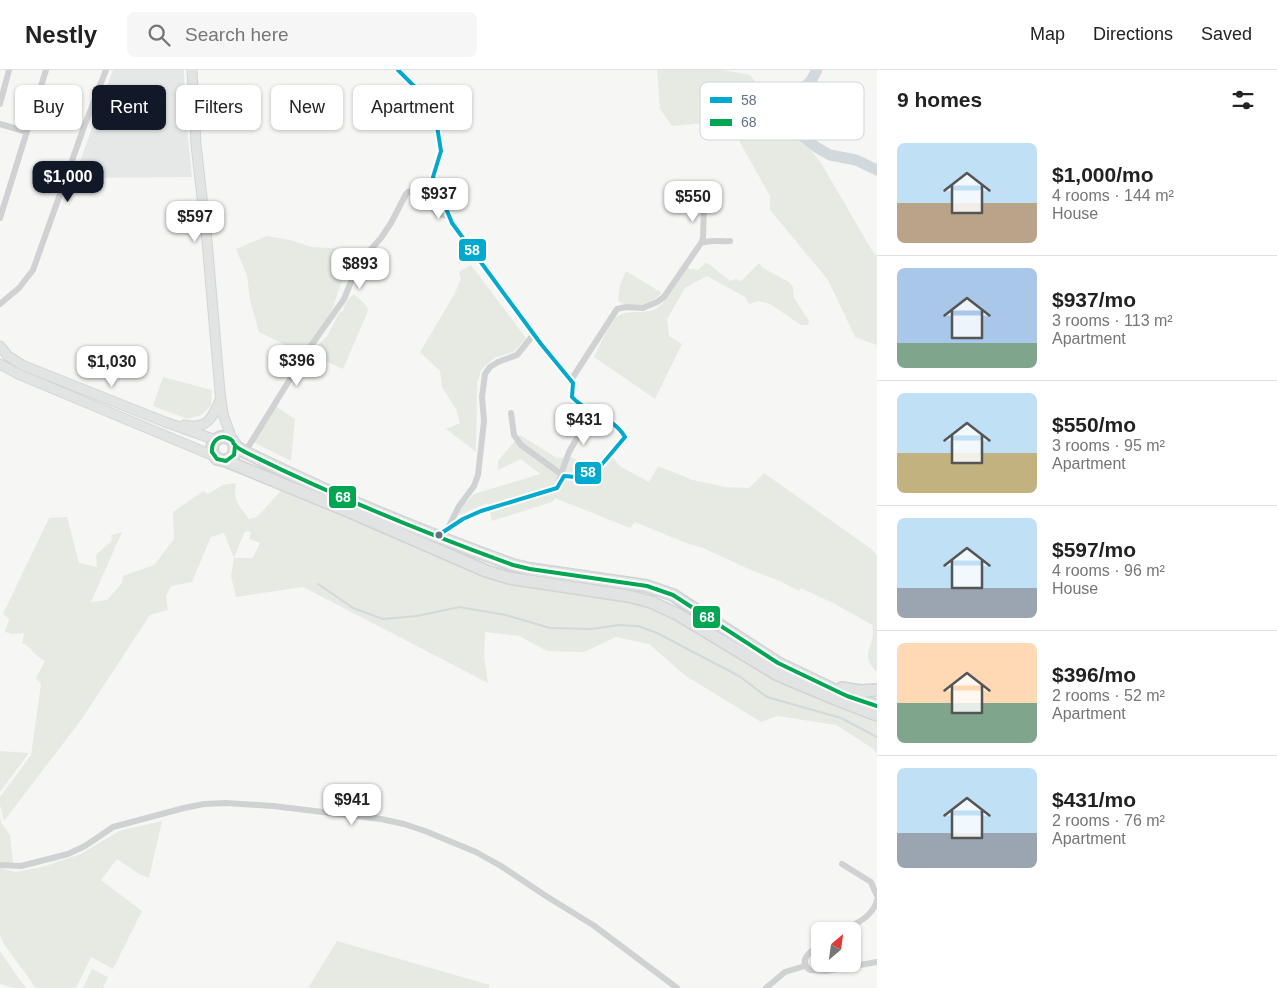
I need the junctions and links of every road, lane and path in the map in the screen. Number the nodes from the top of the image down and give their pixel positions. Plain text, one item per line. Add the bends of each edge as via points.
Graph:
1 (9, 70) edge
2 (46, 70) edge
3 (106, 70) edge
4 (192, 70) edge
5 (398, 70) edge
6 (0, 104) edge
7 (0, 124) edge
8 (27, 132) junction
9 (433, 177) junction
10 (417, 191) junction
11 (704, 206) dead end
12 (449, 216) junction
13 (0, 218) edge
14 (730, 241) dead end
15 (702, 244) junction
16 (0, 304) edge
17 (534, 334) junction
18 (0, 346) edge
19 (0, 364) edge
20 (570, 380) junction
21 (221, 398) junction
22 (592, 412) junction
23 (511, 413) dead end
24 (223, 414) junction
25 (166, 422) junction
26 (218, 438) junction
27 (238, 447) junction
28 (214, 456) junction
29 (226, 461) junction
30 (561, 474) junction
31 (557, 488) junction
32 (442, 533) junction
33 (821, 683) junction
34 (877, 690) edge
35 (877, 706) edge
36 (877, 715) edge
37 (842, 864) dead end
38 (0, 865) edge
39 (877, 896) edge
40 (877, 900) edge
41 (857, 922) edge
42 (811, 951) edge
43 (877, 962) edge
44 (806, 966) junction
45 (677, 988) edge
46 (766, 988) edge

1 - 6 street
2 - 8 street
3 - 16 street via 33,270
4 - 21 main road via 196,145
5 - 9 street via 422,94 434,114 441,151
7 - 8 street
8 - 13 street
9 - 10 street via 422,190
9 - 12 street
10 - 12 street via 436,212
10 - 27 street via 408,192 402,199 391,223 365,256 344,299
11 - 15 street
12 - 17 street
14 - 15 street
15 - 20 street via 657,302 643,308 617,309
17 - 20 street
17 - 32 street via 517,355 498,362 485,374 478,476
18 - 25 main road via 8,356 22,364
19 - 28 main road
20 - 22 street via 573,383 572,397
21 - 24 main road
21 - 25 main road via 205,424 193,427
22 - 30 street via 569,452
22 - 31 street via 620,429 625,437 598,469 576,477 564,476
23 - 30 street via 514,436 521,445
24 - 26 main road
24 - 27 main road
25 - 26 main road
26 - 27 highway via 225,437
26 - 28 highway via 211,448
27 - 29 highway
27 - 32 highway via 374,511
28 - 29 highway via 217,460
29 - 36 highway via 486,571 509,578 651,602 778,675
30 - 31 street
31 - 32 street via 481,511
32 - 33 highway via 513,565 647,586 673,595 769,658
33 - 34 highway via 850,690
33 - 35 highway
37 - 39 street via 871,882
38 - 45 street via 21,866 68,854 113,827 204,804 273,806 380,819 425,831 501,866 593,924
40 - 41 street via 868,915
42 - 44 street via 804,959
43 - 44 street via 826,971 810,970
44 - 46 street via 785,972

